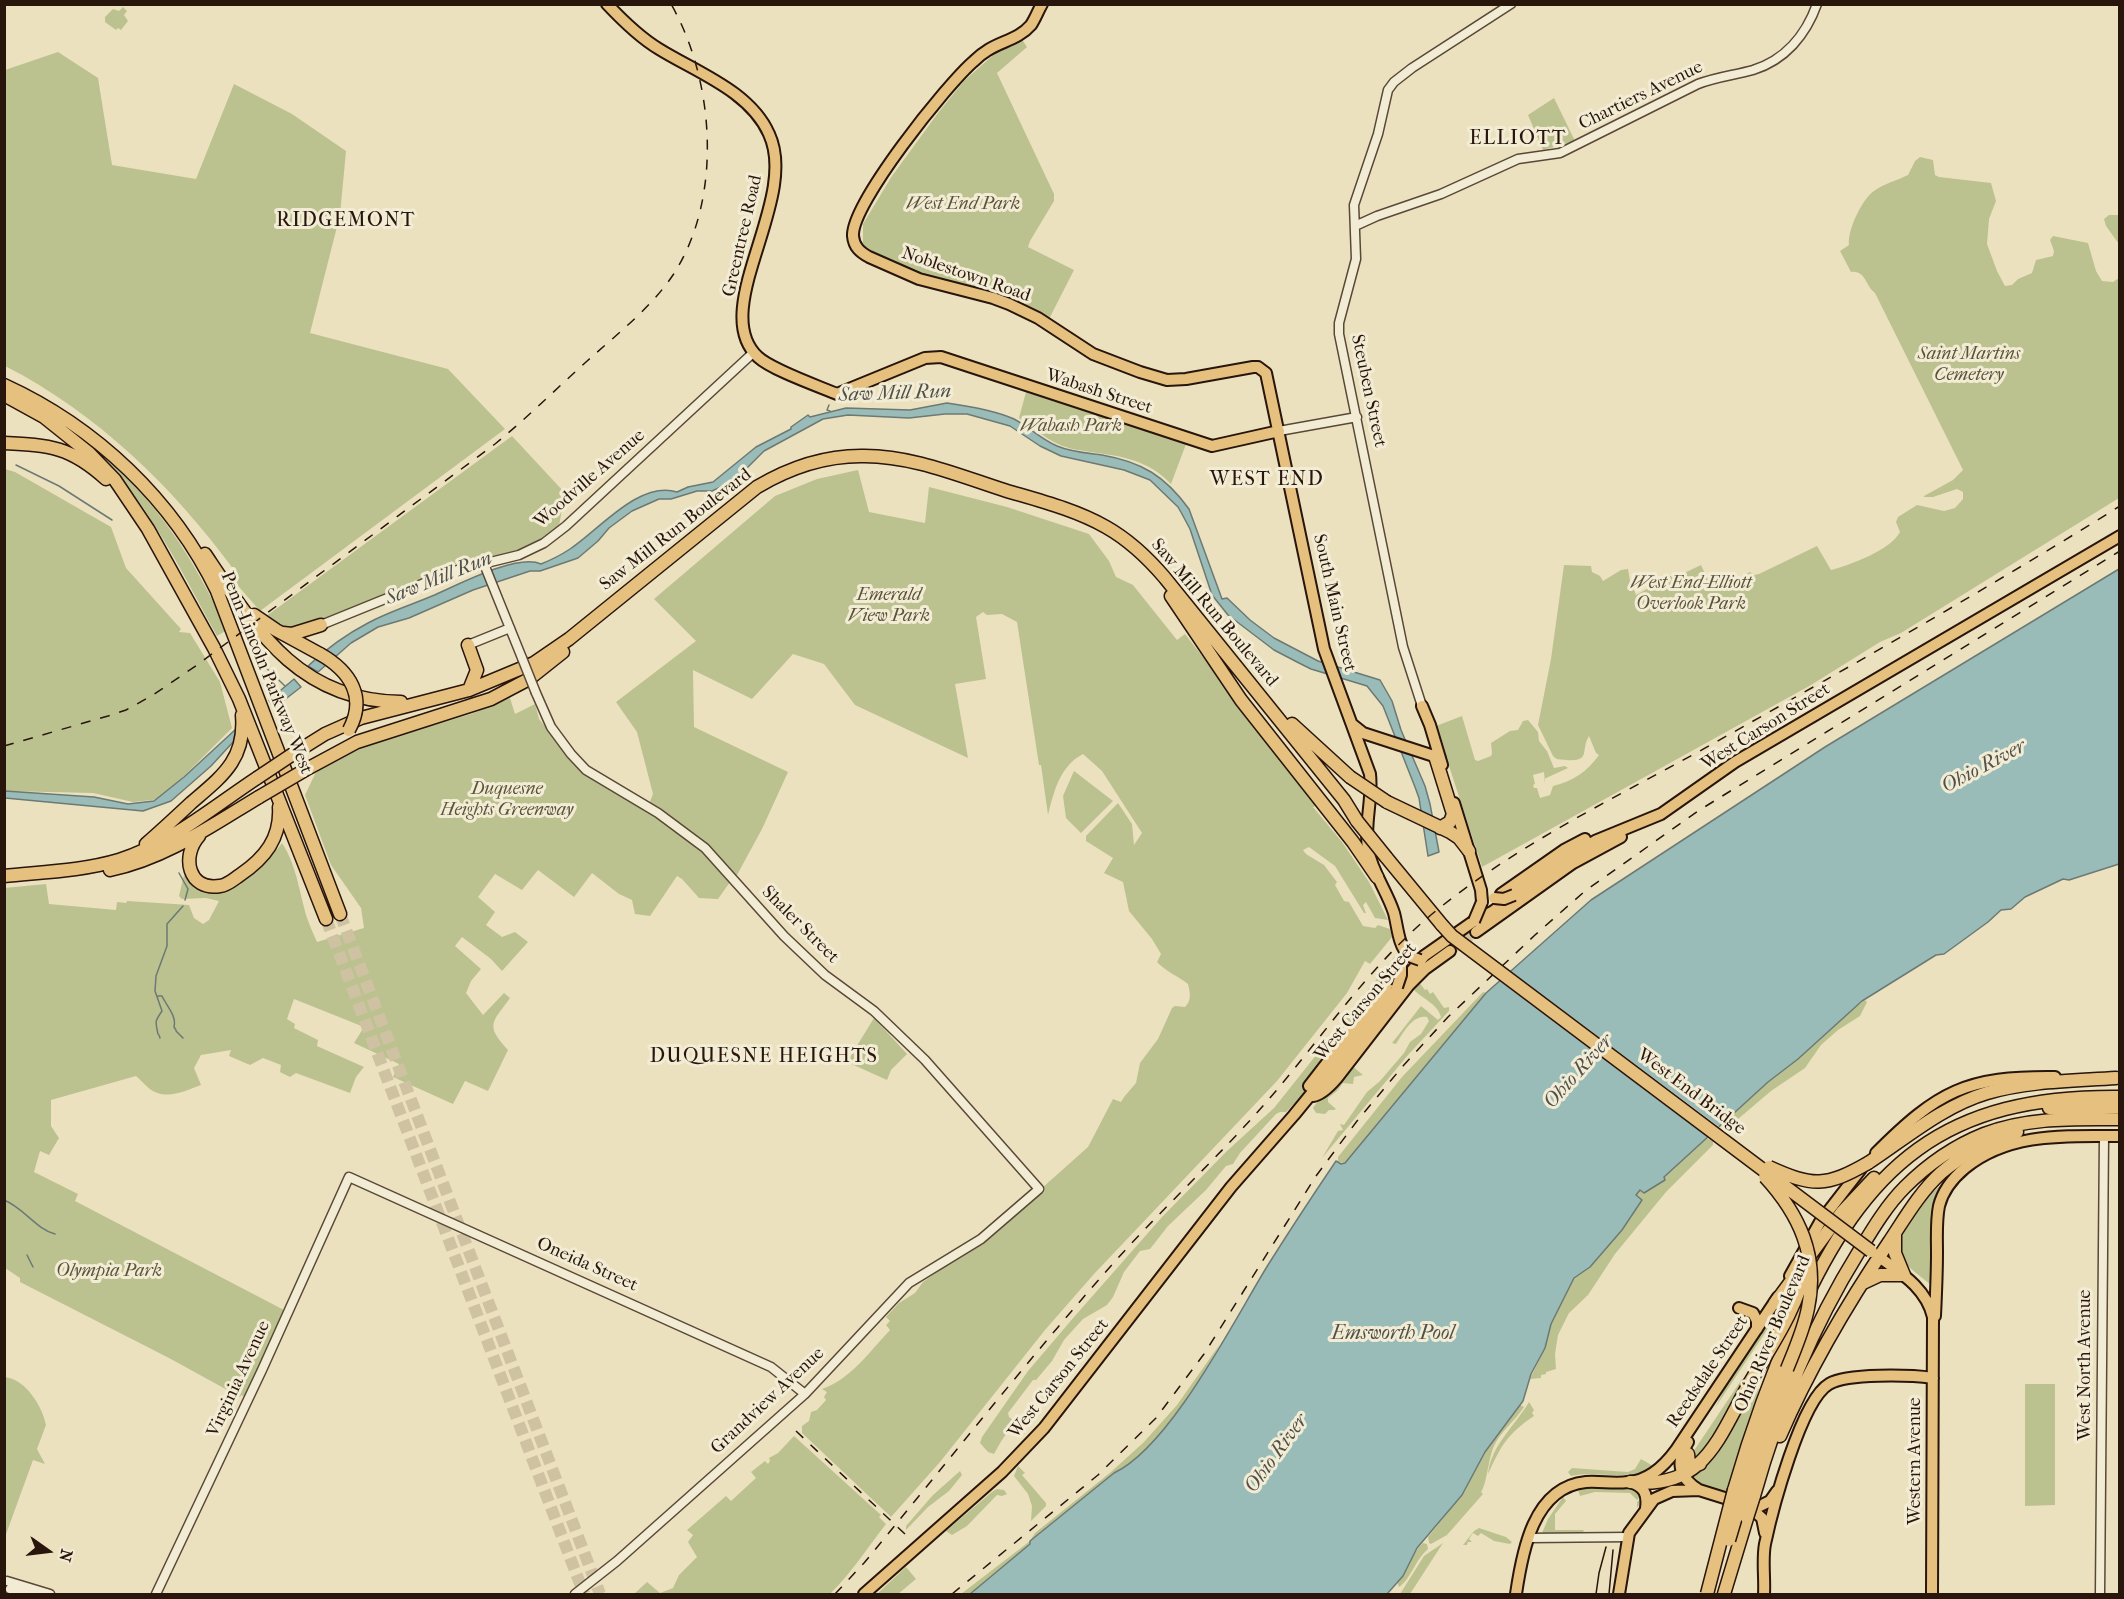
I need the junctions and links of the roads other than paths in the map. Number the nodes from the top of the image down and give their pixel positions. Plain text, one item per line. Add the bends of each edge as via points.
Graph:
1 (607, 4) edge
2 (1042, 4) edge
3 (1511, 4) edge
4 (1817, 4) edge
5 (1355, 226) junction
6 (754, 352) junction
7 (1263, 370) joint
8 (4, 377) edge
9 (7, 388) edge
10 (1357, 417) junction
11 (1279, 431) junction
12 (4, 441) edge
13 (138, 512) junction
14 (2120, 536) edge
15 (485, 568) junction
16 (233, 595) junction
17 (1171, 595) junction
18 (321, 625) junction
19 (510, 628) junction
20 (276, 630) junction
21 (468, 645) joint
22 (320, 654) junction
23 (476, 667) junction
24 (506, 676) junction
25 (1245, 676) junction
26 (469, 690) junction
27 (239, 699) junction
28 (423, 702) junction
29 (1422, 706) junction
30 (1352, 725) junction
31 (1428, 736) junction
32 (1385, 740) junction
33 (1411, 748) junction
34 (1364, 756) junction
35 (1437, 757) junction
36 (319, 761) junction
37 (276, 794) junction
38 (1357, 821) junction
39 (1645, 822) junction
40 (1440, 828) junction
41 (204, 830) junction
42 (1621, 831) junction
43 (1469, 851) junction
44 (119, 860) junction
45 (4, 876) edge
46 (1377, 877) junction
47 (4, 882) edge
48 (1501, 894) dead end
49 (1514, 895) junction
50 (1484, 896) junction
51 (340, 914) tunnel mouth
52 (326, 920) tunnel mouth
53 (1474, 921) junction
54 (1476, 932) tunnel mouth
55 (1452, 936) junction
56 (1450, 951) tunnel mouth
57 (1410, 960) junction
58 (1395, 975) dead end
59 (1397, 987) junction
60 (2118, 1078) edge
61 (1309, 1096) junction
62 (2120, 1097) edge
63 (2120, 1107) edge
64 (2098, 1119) junction
65 (2120, 1119) edge
66 (2104, 1136) junction
67 (2120, 1136) edge
68 (1273, 1139) junction
69 (1916, 1139) junction
70 (1746, 1156) junction
71 (1976, 1159) junction
72 (349, 1177) joint
73 (1039, 1189) joint
74 (1911, 1211) junction
75 (1896, 1232) junction
76 (1806, 1247) junction
77 (1875, 1254) junction
78 (1904, 1275) junction
79 (1860, 1286) junction
80 (1739, 1308) dead end
81 (1772, 1308) junction
82 (1757, 1329) junction
83 (1934, 1329) junction
84 (1782, 1351) junction
85 (1933, 1378) junction
86 (805, 1394) junction
87 (1713, 1394) junction
88 (1682, 1452) junction
89 (1700, 1464) junction
90 (1682, 1476) junction
91 (1630, 1482) junction
92 (1778, 1489) junction
93 (1699, 1490) junction
94 (1744, 1496) junction
95 (1650, 1504) junction
96 (1628, 1537) junction
97 (1529, 1538) junction
98 (1765, 1546) junction
99 (9, 1585) edge
100 (31, 1594) edge
101 (50, 1594) edge
102 (156, 1594) edge
103 (575, 1594) edge
104 (864, 1594) edge
105 (1516, 1594) edge
106 (1619, 1594) edge
107 (1707, 1594) edge
108 (1711, 1594) edge
109 (1724, 1594) edge
110 (1764, 1594) edge
111 (1932, 1594) edge
112 (2100, 1594) edge

1 - 6 main road, Greentree Road via 639,35 741,100 758,116 770,136 775,151 775,187 741,319 745,338
2 - 7 main road, Noblestown Road via 1022,32 972,62 900,148 856,220 853,234 857,248 919,279 1009,304 1093,354 1140,372 1167,380 1186,380 1245,368
3 - 5 street, Steuben Street via 1412,68 1388,90 1354,205
4 - 5 street, Chartiers Avenue via 1795,43 1767,64 1698,84 1560,153 1518,159 1442,194
5 - 10 street, Steuben Street via 1356,259 1339,334
6 - 11 main road, Wabash Street via 766,363 837,394 935,356 1212,446
6 - 15 street, Woodville Avenue via 560,532
7 - 11 main road, South Main Street via 1269,380
8 - 16 highway via 72,415 141,472 183,522
9 - 13 highway, Penn-Lincoln Parkway West via 90,453
9 - 51 highway, Penn-Lincoln Parkway West via 68,421 115,457 156,498 193,549 221,602
10 - 11 street, Wabash Street
10 - 29 street, Steuben Street via 1404,647
11 - 30 main road, South Main Street via 1328,663
12 - 13 highway via 53,447 72,454 97,470
13 - 27 highway, Penn-Lincoln Parkway West
14 - 39 main road, West Carson Street via 1735,762
15 - 18 street, Woodville Avenue via 454,571
15 - 19 street, Shaler Street
16 - 20 highway
16 - 28 highway via 278,651 318,683 370,700
17 - 36 highway, Saw Mill Run Boulevard via 1128,550 1076,520 902,466 863,462 827,466 786,479 751,499 520,685 480,703 364,739
17 - 38 highway, Saw Mill Run Boulevard via 1339,804
17 - 46 highway via 1241,700
18 - 20 highway via 292,634
18 - 22 highway via 313,639
19 - 21 street
19 - 73 street, Shaler Street, bridge via 551,727 586,770 658,813 705,848 784,936 825,975 874,1011 925,1060
20 - 22 highway
21 - 23 highway
22 - 36 highway, bridge via 340,667 353,688 356,710 349,730
23 - 24 highway via 489,675
23 - 26 highway
24 - 25 highway, Saw Mill Run Boulevard via 556,649 756,486 801,466 863,456 930,466 1065,509 1105,526 1156,567
24 - 26 highway, Saw Mill Run Boulevard
25 - 38 highway, Saw Mill Run Boulevard
25 - 40 highway, bridge via 1350,777 1387,802
26 - 28 highway, Saw Mill Run Boulevard
27 - 37 highway, Penn-Lincoln Parkway West
27 - 44 highway via 241,740 226,772 151,839
28 - 44 highway, Saw Mill Run Boulevard, bridge via 380,712 320,737 165,839
29 - 31 main road, Steuben Street
29 - 35 main road, Steuben Street
30 - 32 main road
30 - 34 main road, South Main Street
31 - 33 main road via 1422,745
31 - 35 main road, Steuben Street
32 - 33 main road
32 - 34 main road via 1374,739
33 - 35 main road
34 - 46 main road, South Main Street via 1371,787 1367,843
35 - 40 highway via 1453,814 1450,822
35 - 43 main road, Steuben Street
36 - 41 highway, Saw Mill Run Boulevard, bridge
37 - 41 highway via 279,820 272,844 254,866 226,884 203,884 190,869 190,849
37 - 52 highway, Penn-Lincoln Parkway West
38 - 55 highway, Saw Mill Run Boulevard, bridge
39 - 42 main road, West Carson Street
39 - 54 main road via 1573,863
40 - 43 highway via 1455,835
41 - 47 highway, Saw Mill Run Boulevard via 132,865
42 - 48 main road via 1572,845
42 - 49 main road, West Carson Street via 1577,851
43 - 50 main road, Steuben Street
44 - 45 highway, Saw Mill Run Boulevard
46 - 57 main road, South Main Street
49 - 50 main road, bridge via 1500,899
49 - 53 main road, West Carson Street, bridge
50 - 53 main road, bridge
53 - 55 main road, West Carson Street
55 - 57 main road, West Carson Street
55 - 70 highway, West End Bridge, bridge
56 - 61 main road via 1409,985 1337,1078 1316,1096
57 - 59 main road, West Carson Street, bridge
57 - 59 main road, bridge
58 - 68 main road via 1275,1128
59 - 61 main road, West Carson Street
60 - 69 highway via 1993,1091 1960,1104
60 - 81 main road, Reedsdale Street via 2001,1078 1969,1085 1932,1103 1848,1183 1814,1232
61 - 68 main road, West Carson Street
62 - 69 highway, Ohio River Boulevard via 2053,1099 2007,1107
63 - 84 highway via 2054,1107 2009,1115 1970,1128 1917,1159 1882,1191 1858,1221
64 - 65 highway, Ohio River Boulevard
64 - 74 highway via 2027,1129 1985,1144 1943,1172
64 - 94 highway, Ohio River Boulevard via 2041,1120 1999,1129 1947,1153 1903,1189 1863,1245 1812,1337
66 - 67 main road, Western Avenue
66 - 71 main road, Western Avenue via 2031,1139
66 - 112 street, West North Avenue
68 - 104 main road, West Carson Street via 1231,1187 1044,1428 1002,1472
69 - 70 highway, bridge via 1841,1177 1816,1182 1793,1178
69 - 81 highway via 1861,1190
69 - 84 highway, Ohio River Boulevard via 1851,1217 1814,1280
70 - 76 highway, bridge via 1788,1204
70 - 77 highway, West End Bridge, bridge
71 - 74 highway via 1943,1179
71 - 83 main road, Western Avenue via 1954,1178 1940,1203
72 - 86 street, Oneida Street via 771,1367
72 - 102 street, Virginia Avenue
73 - 86 street, Grandview Avenue via 981,1239 909,1283
74 - 75 highway
75 - 77 highway
75 - 78 highway via 1895,1253
76 - 89 highway, bridge via 1797,1294 1712,1450
76 - 94 highway, bridge via 1810,1300 1803,1328 1763,1429
77 - 78 main road, Western Avenue
77 - 79 highway
78 - 79 highway via 1880,1275
78 - 83 main road, Western Avenue via 1927,1301
79 - 94 highway via 1810,1369
80 - 82 main road via 1753,1314
81 - 82 main road, Reedsdale Street
82 - 87 main road, Reedsdale Street
83 - 85 main road, Western Avenue
84 - 94 highway, Ohio River Boulevard via 1755,1422
85 - 92 main road via 1853,1377 1825,1386 1809,1406
85 - 111 main road, Western Avenue
86 - 103 street, Grandview Avenue
87 - 88 main road, Reedsdale Street
87 - 90 main road via 1682,1452
88 - 89 highway via 1689,1463
88 - 91 main road, Reedsdale Street via 1656,1471
89 - 90 highway
90 - 91 highway via 1652,1484
90 - 93 main road
91 - 95 main road via 1645,1491
91 - 97 main road via 1570,1486 1545,1506
92 - 94 main road via 1767,1504 1760,1506
92 - 98 main road
93 - 94 main road
93 - 95 main road via 1672,1491
94 - 98 main road via 1764,1521
94 - 107 highway, Ohio River Boulevard, bridge
94 - 108 highway, bridge
94 - 109 highway, Ohio River Boulevard, bridge via 1747,1518
95 - 96 main road
96 - 97 street
96 - 106 main road
97 - 105 main road
98 - 110 main road
99 - 100 street
99 - 101 street

